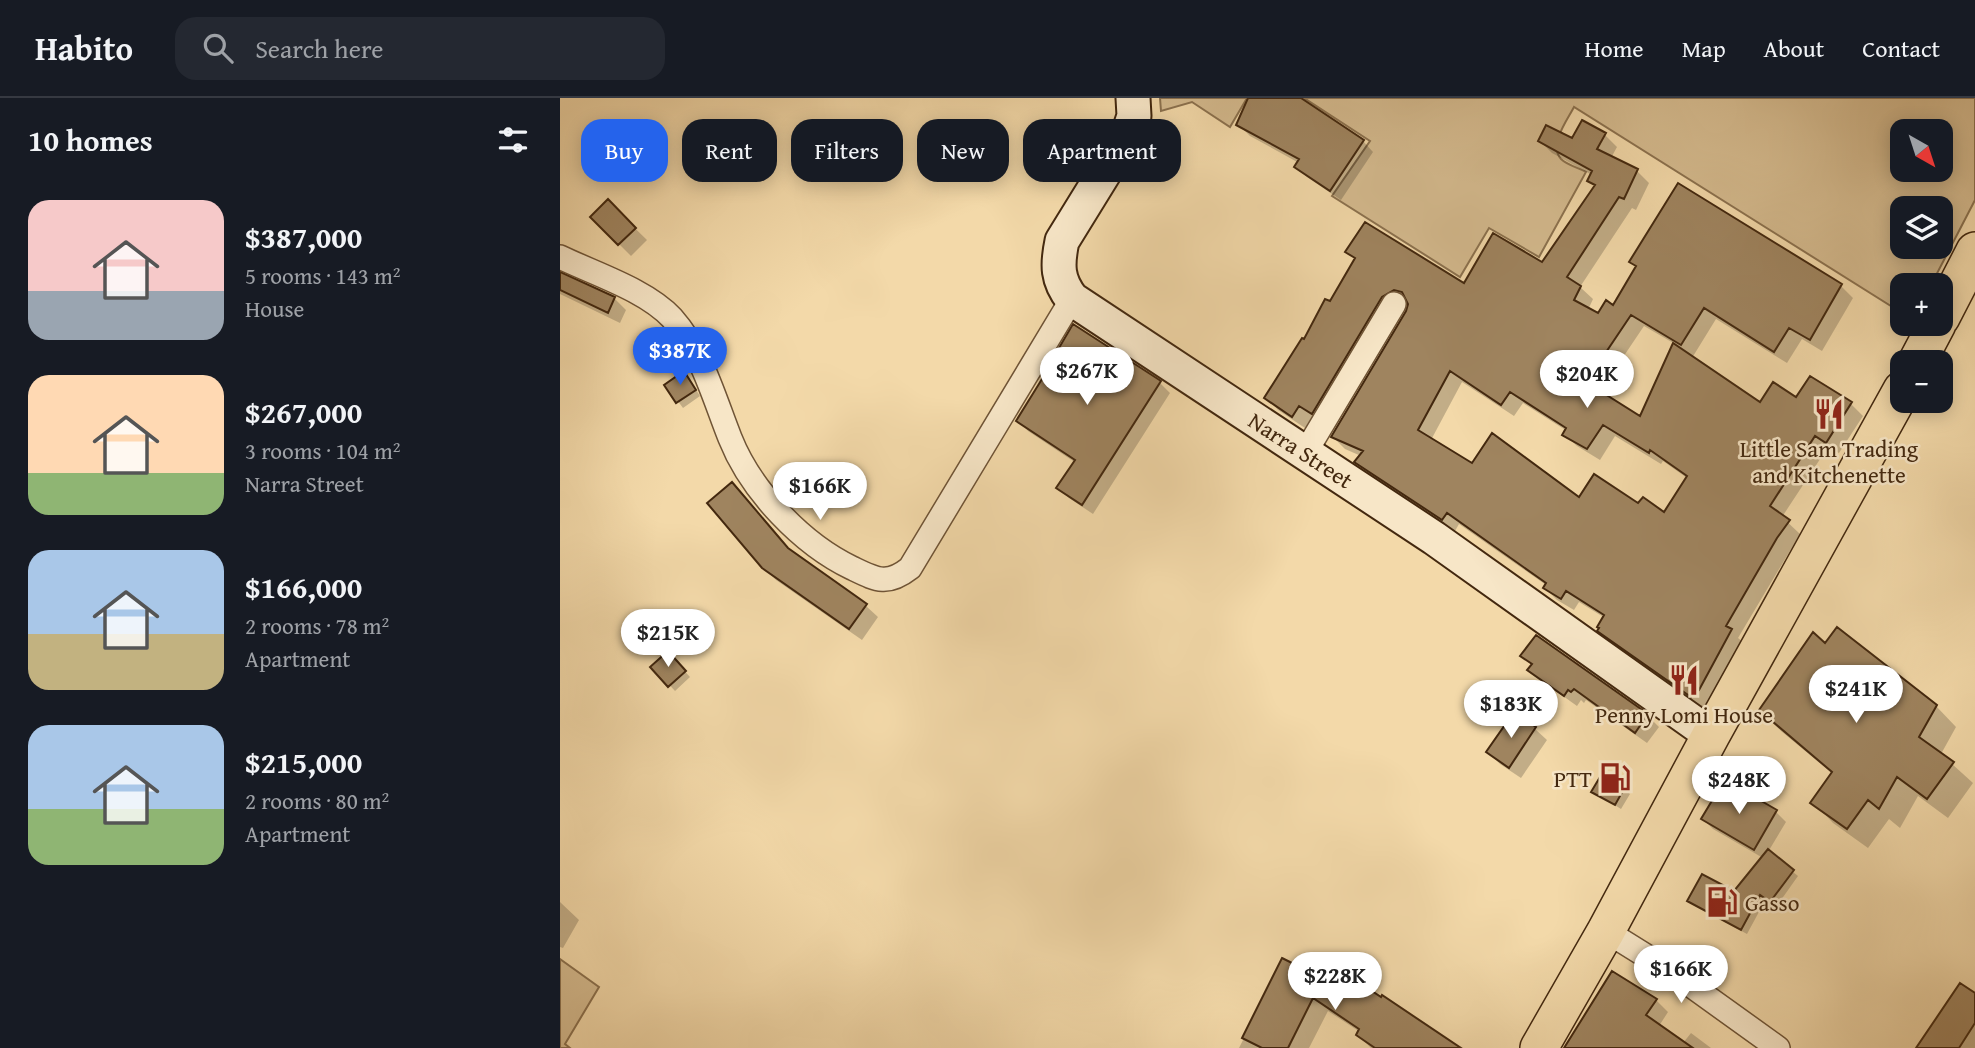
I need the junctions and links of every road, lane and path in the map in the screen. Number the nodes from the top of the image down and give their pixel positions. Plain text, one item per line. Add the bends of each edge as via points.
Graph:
1 (1133, 98) edge
2 (1975, 251) edge
3 (560, 257) edge
4 (1953, 294) edge
5 (1072, 299) junction
6 (1394, 304) dead end
7 (1890, 412) edge
8 (1305, 453) junction
9 (1711, 735) junction
10 (1606, 931) junction
11 (1539, 1048) edge
12 (1778, 1048) edge

1 - 5 street via 1135,116 1128,134 1062,242 1058,274
2 - 4 main road
3 - 5 street via 638,294 672,318 696,353 736,450 769,500 829,557 884,581 910,568
5 - 8 street, Narra Street
6 - 8 street
7 - 9 main road
8 - 9 street, Narra Street via 1434,538
9 - 10 main road
10 - 11 main road
10 - 12 street

